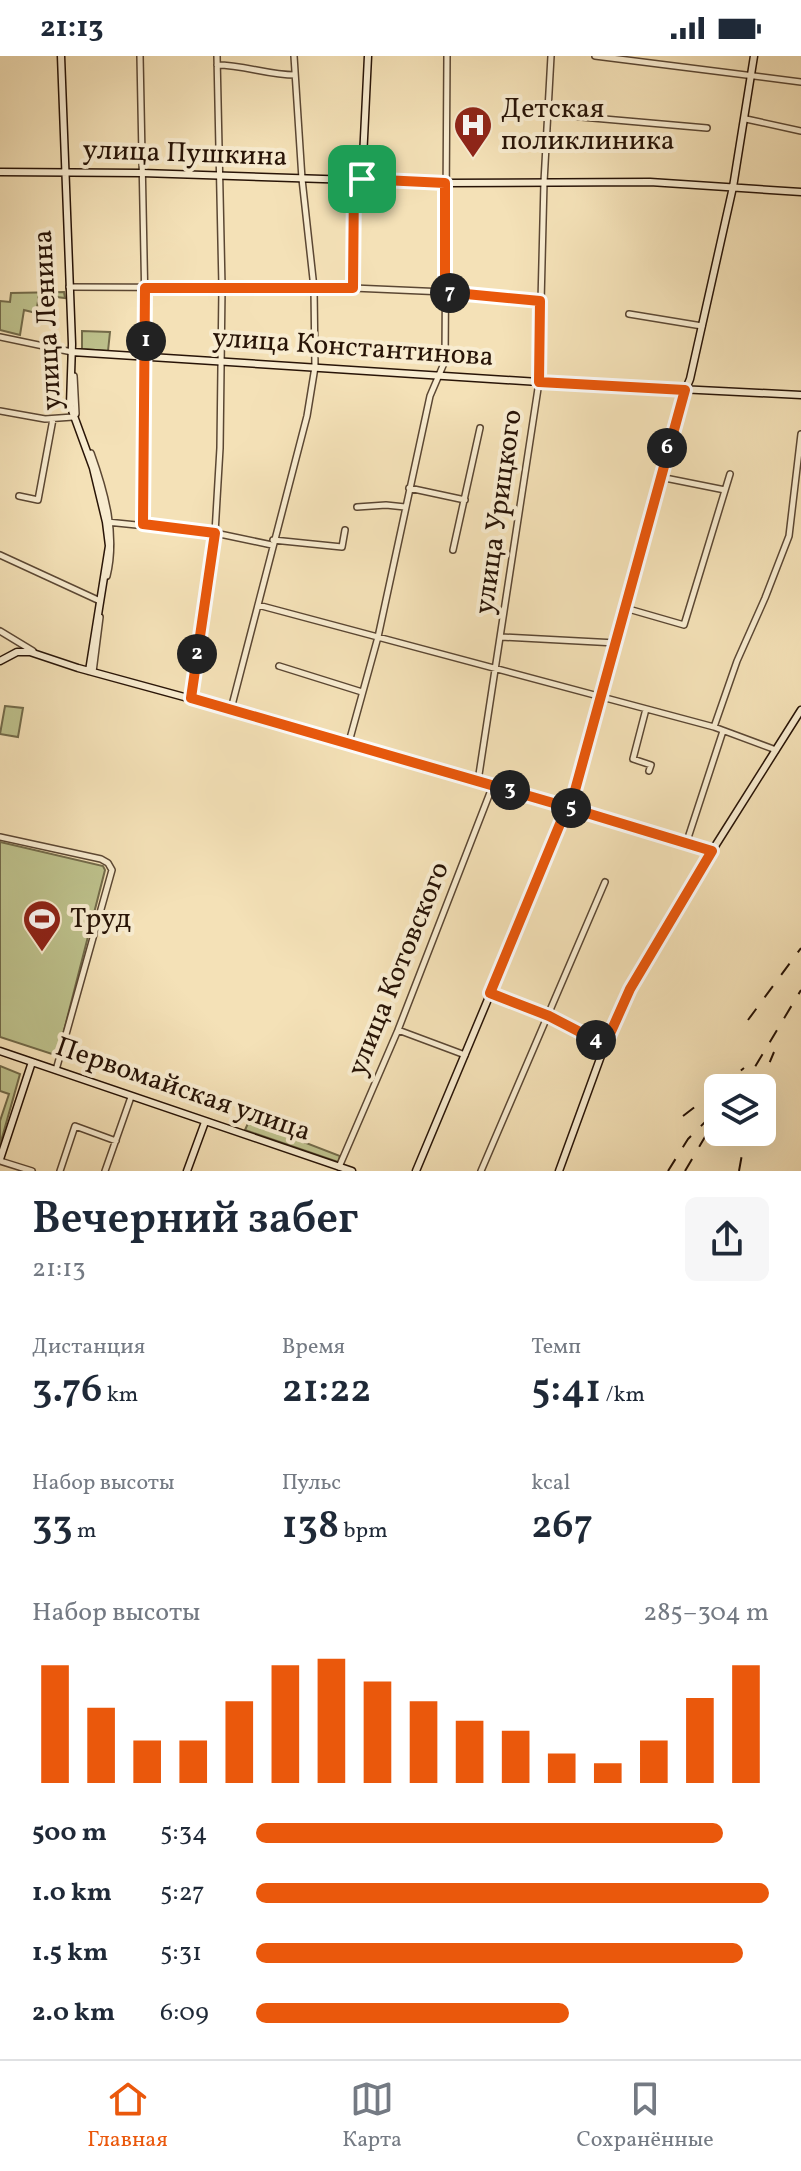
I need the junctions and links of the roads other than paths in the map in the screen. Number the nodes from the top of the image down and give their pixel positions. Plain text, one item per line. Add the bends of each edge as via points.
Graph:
1 (61, 56) edge
2 (140, 56) edge
3 (217, 56) edge
4 (294, 56) edge
5 (368, 56) edge
6 (447, 56) edge
7 (551, 56) edge
8 (595, 56) edge
9 (658, 56) edge
10 (754, 56) edge
11 (217, 65) junction
12 (657, 65) junction
13 (295, 75) junction
14 (752, 77) junction
15 (801, 82) edge
16 (547, 114) junction
17 (746, 119) junction
18 (707, 128) dead end
19 (801, 131) edge
20 (0, 172) edge
21 (65, 173) junction
22 (142, 173) junction
23 (219, 175) junction
24 (302, 179) junction
25 (358, 179) junction
26 (544, 182) junction
27 (445, 183) junction
28 (733, 187) junction
29 (801, 192) edge
30 (68, 287) junction
31 (222, 287) junction
32 (145, 288) junction
33 (314, 288) junction
34 (353, 288) junction
35 (445, 292) junction
36 (540, 301) junction
37 (629, 314) dead end
38 (702, 326) junction
39 (0, 337) edge
40 (73, 352) junction
41 (146, 357) junction
42 (219, 362) junction
43 (315, 367) junction
44 (437, 376) junction
45 (539, 382) junction
46 (685, 390) junction
47 (801, 395) edge
48 (0, 411) edge
49 (73, 417) junction
50 (53, 419) junction
51 (480, 428) dead end
52 (801, 434) edge
53 (730, 474) dead end
54 (660, 477) junction
55 (409, 488) junction
56 (725, 490) junction
57 (19, 496) dead end
58 (465, 500) junction
59 (357, 507) dead end
60 (405, 507) junction
61 (108, 522) junction
62 (143, 524) junction
63 (345, 530) dead end
64 (215, 533) junction
65 (273, 542) junction
66 (453, 550) dead end
67 (0, 555) edge
68 (100, 601) junction
69 (257, 605) junction
70 (625, 608) junction
71 (0, 631) edge
72 (378, 637) junction
73 (501, 637) junction
74 (616, 643) junction
75 (37, 654) junction
76 (0, 661) edge
77 (279, 666) dead end
78 (497, 668) junction
79 (91, 671) junction
80 (363, 692) junction
81 (602, 697) junction
82 (191, 698) junction
83 (231, 709) junction
84 (646, 709) junction
85 (801, 710) edge
86 (714, 727) junction
87 (723, 731) junction
88 (349, 742) junction
89 (776, 750) junction
90 (649, 771) dead end
91 (478, 781) junction
92 (493, 785) junction
93 (567, 807) junction
94 (0, 837) edge
95 (686, 844) junction
96 (712, 851) junction
97 (605, 882) dead end
98 (490, 993) junction
99 (549, 1016) junction
100 (398, 1030) junction
101 (605, 1045) junction
102 (0, 1051) edge
103 (465, 1055) junction
104 (32, 1062) junction
105 (56, 1070) junction
106 (131, 1097) junction
107 (205, 1122) junction
108 (116, 1141) junction
109 (0, 1160) edge
110 (345, 1169) edge
111 (32, 1171) edge
112 (60, 1171) edge
113 (105, 1171) edge
114 (187, 1171) edge
115 (416, 1171) edge
116 (481, 1171) edge
117 (559, 1171) edge

1 - 21 street, улица Ленина
2 - 22 street
3 - 11 street
4 - 13 street
5 - 25 street
6 - 27 street
7 - 16 street, улица Урицкого
8 - 12 street
9 - 12 street
10 - 14 street
11 - 13 street
11 - 23 street
12 - 14 street
13 - 24 street
14 - 15 street
14 - 17 street
16 - 18 street
16 - 26 street, улица Урицкого
17 - 19 street
17 - 28 street
20 - 21 street, улица Пушкина
21 - 22 street, улица Пушкина
21 - 30 street, улица Ленина
22 - 23 street, улица Пушкина
22 - 32 street
23 - 24 street, улица Пушкина
23 - 31 street
24 - 25 street, улица Пушкина
24 - 33 street
25 - 27 street, улица Пушкина
25 - 34 street
26 - 27 street, улица Пушкина
26 - 28 street, улица Пушкина
26 - 36 street, улица Урицкого
27 - 35 street
28 - 29 street, улица Пушкина
28 - 38 street
30 - 32 street
30 - 40 street, улица Ленина
31 - 32 street
31 - 33 street
31 - 42 street
32 - 41 street
33 - 34 street
33 - 43 street
34 - 35 street
35 - 36 street
35 - 44 street via 445,361
36 - 45 street, улица Урицкого
37 - 38 street
38 - 46 street
39 - 40 street, улица Константинова
40 - 41 street, улица Константинова
40 - 49 street, улица Ленина
40 - 61 street via 74,406
41 - 42 street, улица Константинова
41 - 62 street
42 - 43 street, улица Константинова
42 - 64 street
43 - 44 street, улица Константинова
43 - 65 street
44 - 45 street, улица Константинова
44 - 55 street
45 - 46 street, улица Константинова
45 - 73 street, улица Урицкого
46 - 47 street, улица Константинова
46 - 54 street
48 - 50 street
49 - 50 street
49 - 61 street, улица Ленина
50 - 57 street via 38,500
51 - 58 street
52 - 86 street via 789,536
53 - 56 street
54 - 56 street
54 - 70 street
55 - 58 street
55 - 60 street
56 - 70 street via 684,625
58 - 66 street
59 - 60 street
60 - 72 street
61 - 62 street
61 - 68 street, улица Ленина
61 - 79 street via 112,549
62 - 64 street
63 - 65 street via 342,547
64 - 65 street
64 - 82 street
65 - 69 street
67 - 68 street
68 - 79 street, улица Ленина
69 - 72 street
69 - 83 street
70 - 74 street
71 - 75 street
72 - 78 street
72 - 80 street
73 - 74 street
73 - 78 street, улица Урицкого
74 - 81 street
75 - 76 street via 23,651
75 - 79 street
77 - 80 street
78 - 81 street
78 - 91 street, улица Урицкого
79 - 82 street
80 - 88 street
81 - 84 street
81 - 93 street
82 - 83 street
83 - 88 street
84 - 86 street
84 - 90 street via 633,759 651,765
85 - 89 street
86 - 87 street
87 - 89 street
87 - 95 street
88 - 91 street
89 - 96 street
91 - 92 street
92 - 93 street
92 - 100 street, улица Котовского
93 - 95 street
93 - 98 street
94 - 105 street via 101,859 112,870
95 - 96 street
96 - 101 street via 637,976
97 - 99 street
98 - 99 street
98 - 103 street
99 - 101 street
99 - 116 street
100 - 103 street
100 - 110 street, улица Котовского
101 - 117 street
102 - 104 street, Первомайская улица
103 - 115 street
104 - 105 street, Первомайская улица
104 - 109 street
105 - 106 street, Первомайская улица
106 - 107 street, Первомайская улица
106 - 108 street
107 - 110 street, Первомайская улица
107 - 114 street
108 - 112 street via 75,1126
108 - 113 street
109 - 111 street

